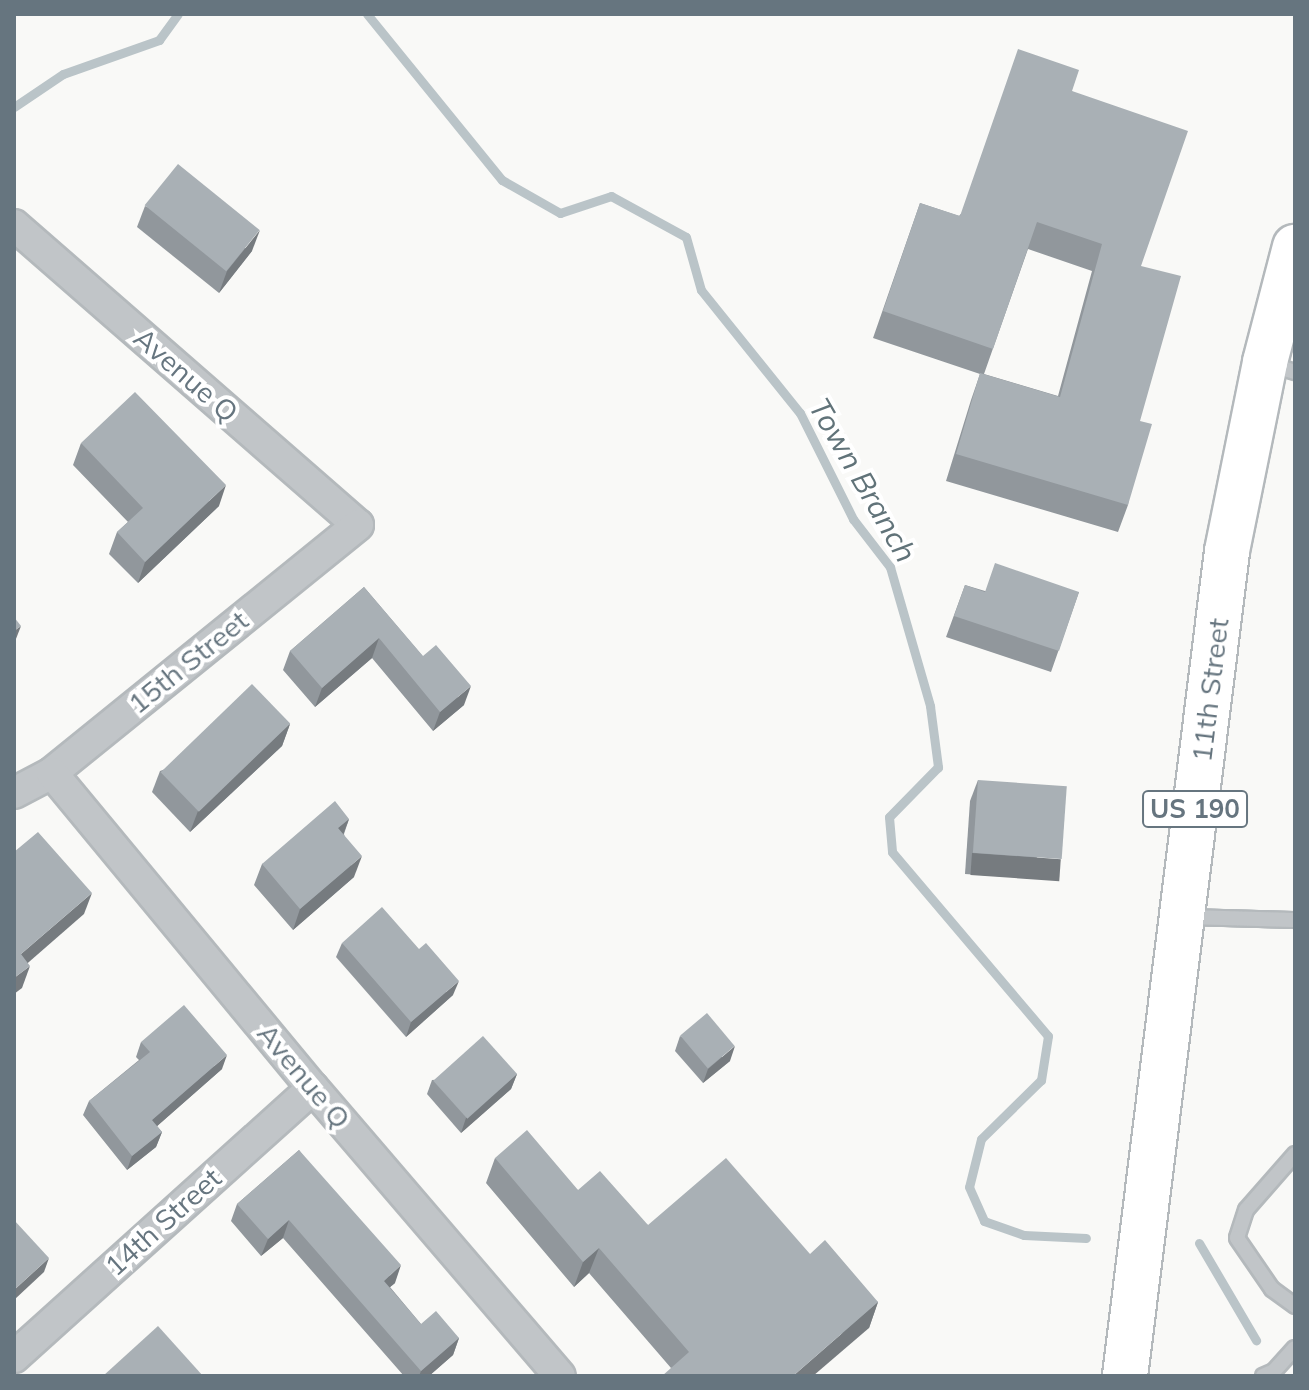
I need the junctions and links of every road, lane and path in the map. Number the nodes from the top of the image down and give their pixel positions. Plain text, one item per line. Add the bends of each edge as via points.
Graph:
1 (14, 225) edge
2 (1295, 247) edge
3 (1280, 367) edge
4 (358, 525) joint
5 (52, 773) junction
6 (14, 793) edge
7 (1182, 917) junction
8 (1295, 920) edge
9 (313, 1088) junction
10 (1295, 1154) edge
11 (1295, 1306) edge
12 (1295, 1348) edge
13 (14, 1357) edge
14 (560, 1376) edge
15 (1125, 1376) edge
16 (1263, 1376) edge

1 - 4 street, Avenue Q
2 - 3 main road, 11th Street / US 190
3 - 7 main road, 11th Street / US 190 via 1227,551
4 - 5 street, 15th Street
5 - 6 street, 15th Street
5 - 9 street, Avenue Q
7 - 8 lane
7 - 15 main road, 11th Street / US 190
9 - 13 street, 14th Street
9 - 14 street, Avenue Q
10 - 11 lane via 1246,1210 1237,1238 1272,1289
12 - 16 lane

